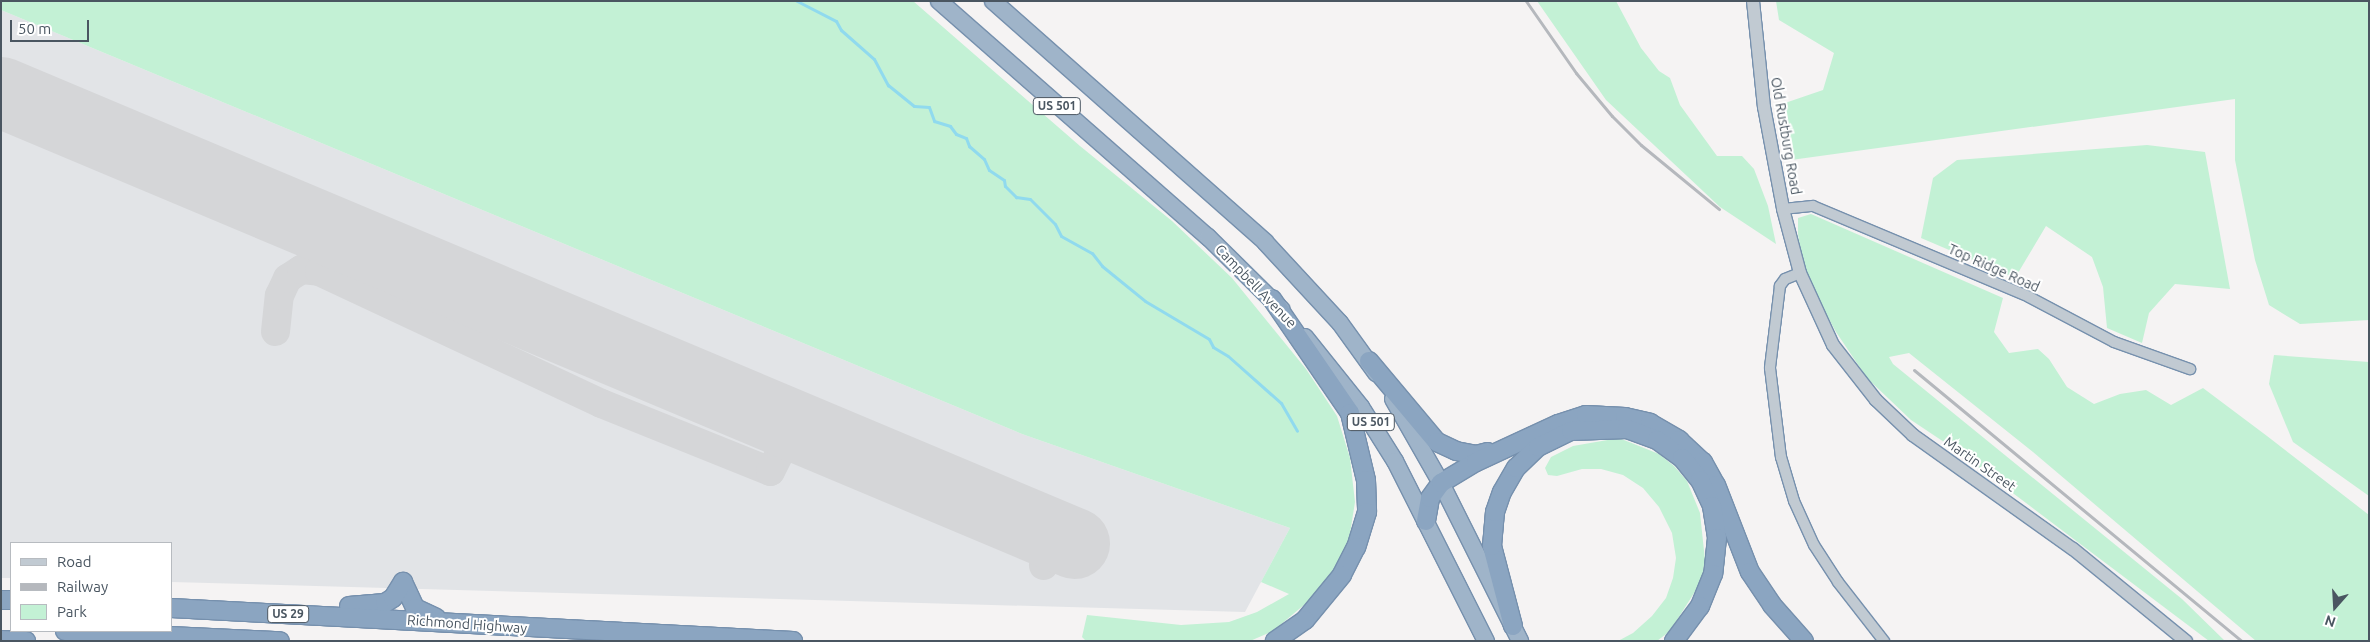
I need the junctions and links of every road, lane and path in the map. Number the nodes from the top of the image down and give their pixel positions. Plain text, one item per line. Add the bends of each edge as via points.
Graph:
1 (939, 1) edge
2 (993, 1) edge
3 (1753, 1) edge
4 (1783, 208) junction
5 (1800, 273) junction
6 (1272, 299) junction
7 (1369, 361) junction
8 (2190, 370) dead end
9 (1506, 448) junction
10 (1442, 483) junction
11 (1426, 521) junction
12 (172, 599) edge
13 (172, 608) edge
14 (450, 623) junction
15 (81, 632) edge
16 (1517, 634) edge
17 (195, 639) edge
18 (1, 640) edge
19 (26, 641) edge
20 (280, 641) edge
21 (793, 641) edge
22 (1275, 641) edge
23 (1486, 641) edge
24 (1674, 641) edge
25 (1804, 641) edge
26 (1884, 641) edge
27 (2186, 641) edge

1 - 6 highway, Campbell Avenue / US 501 via 1208,237
2 - 7 highway, US 501 via 1232,210 1340,323
3 - 4 street, Old Rustburg Road via 1764,107
4 - 5 street, Old Rustburg Road
4 - 8 street, Top Ridge Road via 1813,206 2029,298 2114,342
5 - 26 street via 1785,279 1780,286 1770,368 1781,457 1794,501 1814,545
5 - 27 street, Martin Street via 1833,345 1876,400 1914,435 2073,548
6 - 11 highway, Campbell Avenue / US 501 via 1325,359 1361,407
6 - 22 highway via 1350,413 1366,480 1367,512 1356,547 1342,575 1305,620
7 - 9 highway, US 501 via 1437,442 1476,455
7 - 10 highway
9 - 10 highway
9 - 25 highway, US 501 via 1586,415 1624,417 1650,423 1679,440 1703,462 1716,485 1750,572 1772,605
10 - 11 highway via 1430,498
10 - 16 highway
11 - 23 highway, Campbell Avenue / US 501
12 - 14 highway via 378,605 393,598 403,582 408,599 418,611
13 - 14 highway, Richmond Highway / US 29
14 - 21 highway, Richmond Highway / US 29
15 - 17 highway, US 29
16 - 24 highway via 1492,546 1494,512 1502,492 1516,468 1538,447 1571,431 1627,428 1657,440 1682,458 1700,480 1712,506 1718,538 1713,574 1700,606
17 - 20 highway, US 29
18 - 19 highway

